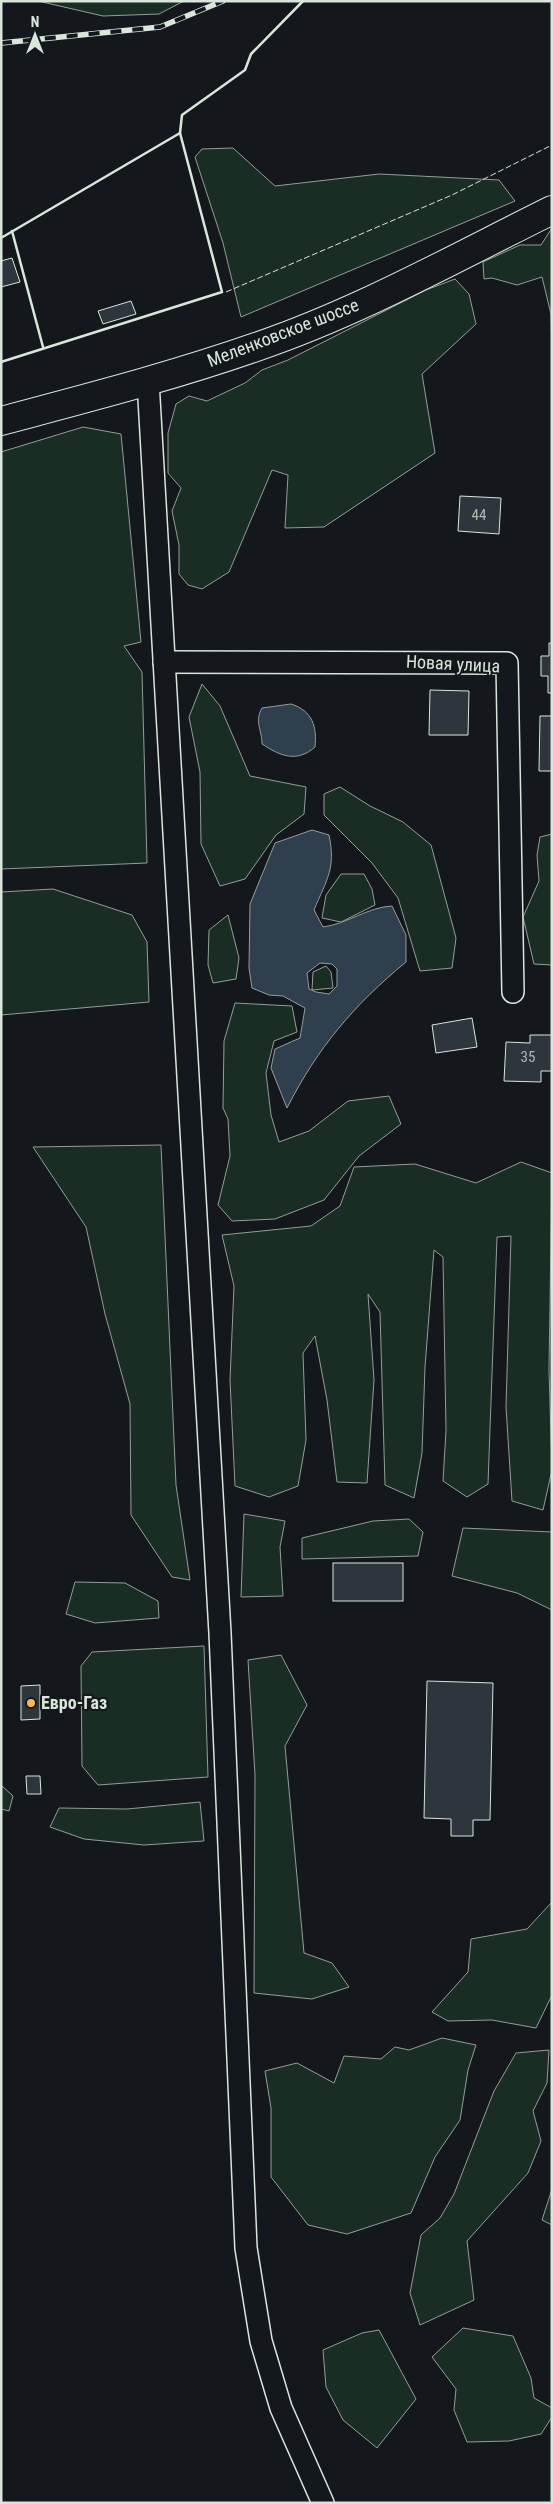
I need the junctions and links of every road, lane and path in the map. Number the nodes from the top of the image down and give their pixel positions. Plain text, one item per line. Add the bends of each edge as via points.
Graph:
1 (552, 210) edge
2 (148, 381) junction
3 (1, 421) edge
4 (164, 662) junction
5 (513, 992) dead end
6 (323, 2503) edge

1 - 2 main road, Меленковское шоссе via 374,299 258,347
2 - 3 main road, Меленковское шоссе
2 - 4 street
4 - 5 street, Новая улица via 508,663
4 - 6 street via 220,1633 246,2248 261,2341 281,2408

